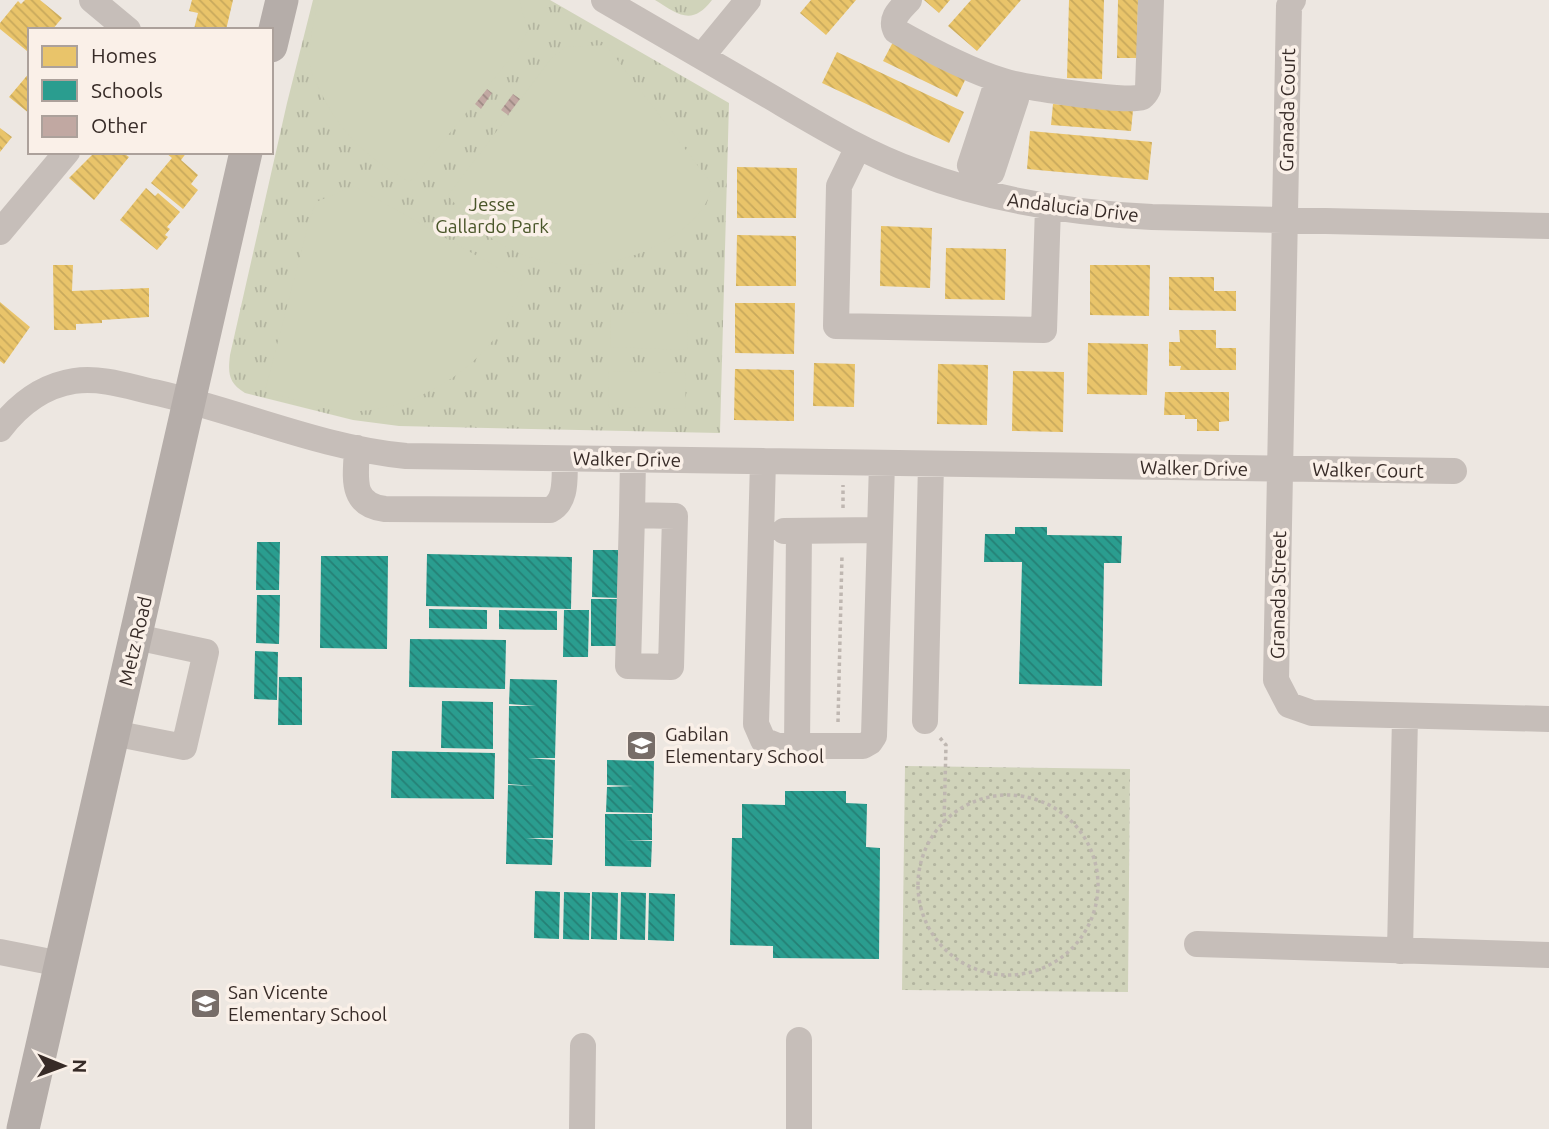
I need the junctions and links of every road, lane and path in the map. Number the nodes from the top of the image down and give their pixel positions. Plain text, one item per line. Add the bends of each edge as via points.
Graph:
1 (92, 0) edge
2 (282, 0) edge
3 (604, 0) edge
4 (748, 0) edge
5 (909, 0) edge
6 (1151, 0) edge
7 (1293, 0) edge
8 (126, 28) edge
9 (273, 38) edge
10 (702, 56) junction
11 (1009, 86) junction
12 (858, 147) junction
13 (65, 154) edge
14 (246, 154) edge
15 (976, 182) junction
16 (1048, 207) junction
17 (1286, 221) junction
18 (1549, 226) edge
19 (0, 232) edge
20 (190, 400) junction
21 (0, 429) edge
22 (357, 448) junction
23 (565, 459) junction
24 (633, 460) junction
25 (763, 461) junction
26 (882, 463) junction
27 (931, 464) junction
28 (1281, 469) junction
29 (1454, 471) dead end
30 (844, 485) dead end
31 (632, 515) junction
32 (761, 530) junction
33 (842, 530) junction
34 (880, 530) junction
35 (799, 531) junction
36 (136, 637) junction
37 (1405, 717) junction
38 (1549, 719) edge
39 (925, 721) joint
40 (113, 733) junction
41 (797, 746) junction
42 (837, 746) junction
43 (944, 824) junction
44 (1197, 944) dead end
45 (1400, 951) junction
46 (0, 952) edge
47 (1549, 955) edge
48 (61, 964) junction
49 (799, 1040) dead end
50 (583, 1046) dead end
51 (23, 1129) edge
52 (582, 1129) edge
53 (799, 1129) edge

1 - 8 street
2 - 9 main road
3 - 10 street, Andalucia Drive
4 - 10 street
5 - 11 street via 895,17 895,31
6 - 11 street via 1149,89 1141,97
7 - 17 street, Granada Court via 1289,6
10 - 12 street, Andalucia Drive
11 - 15 street via 1016,99 992,172
12 - 15 street, Andalucia Drive via 917,172
12 - 16 street via 839,186 836,326 1044,330
13 - 19 street
14 - 20 main road, Metz Road
15 - 16 street, Andalucia Drive
16 - 17 street, Andalucia Drive via 1099,214
17 - 18 street, Andalucia Drive
17 - 28 street, Granada Street
20 - 21 street, Walker Drive via 106,381 72,381 26,401
20 - 22 street, Walker Drive
20 - 36 main road, Metz Road
22 - 23 street, Walker Drive via 406,456
22 - 23 street via 359,493 368,505 385,509 550,510 563,494
23 - 24 street, Walker Drive
24 - 25 street, Walker Drive
24 - 31 street
25 - 26 street, Walker Drive
25 - 32 street
26 - 27 street, Walker Drive
26 - 34 street
27 - 28 street, Walker Drive
27 - 39 street
28 - 29 street, Walker Court
28 - 37 street, Granada Street via 1276,680 1289,705 1312,713
30 - 33 path
31 - 31 street via 628,666 671,667 675,516
32 - 35 street
32 - 41 street via 756,724 763,740
33 - 34 street
33 - 35 street
33 - 42 path
34 - 42 street via 876,727 870,742 863,746
35 - 41 street
36 - 40 main road, Metz Road
36 - 40 street via 206,652 184,747
37 - 38 street, Granada Street
37 - 45 street
39 - 43 path via 946,745
40 - 48 main road, Metz Road
41 - 42 street
43 - 43 path via 922,857 918,886 922,914 936,940 956,960 981,972 1019,975 1063,958 1083,937 1096,909 1099,878 1091,847 1073,821 1048,803 1017,794 986,797 958,810
44 - 45 street
45 - 47 street
46 - 48 street
48 - 51 main road, Metz Road
49 - 53 street
50 - 52 street

